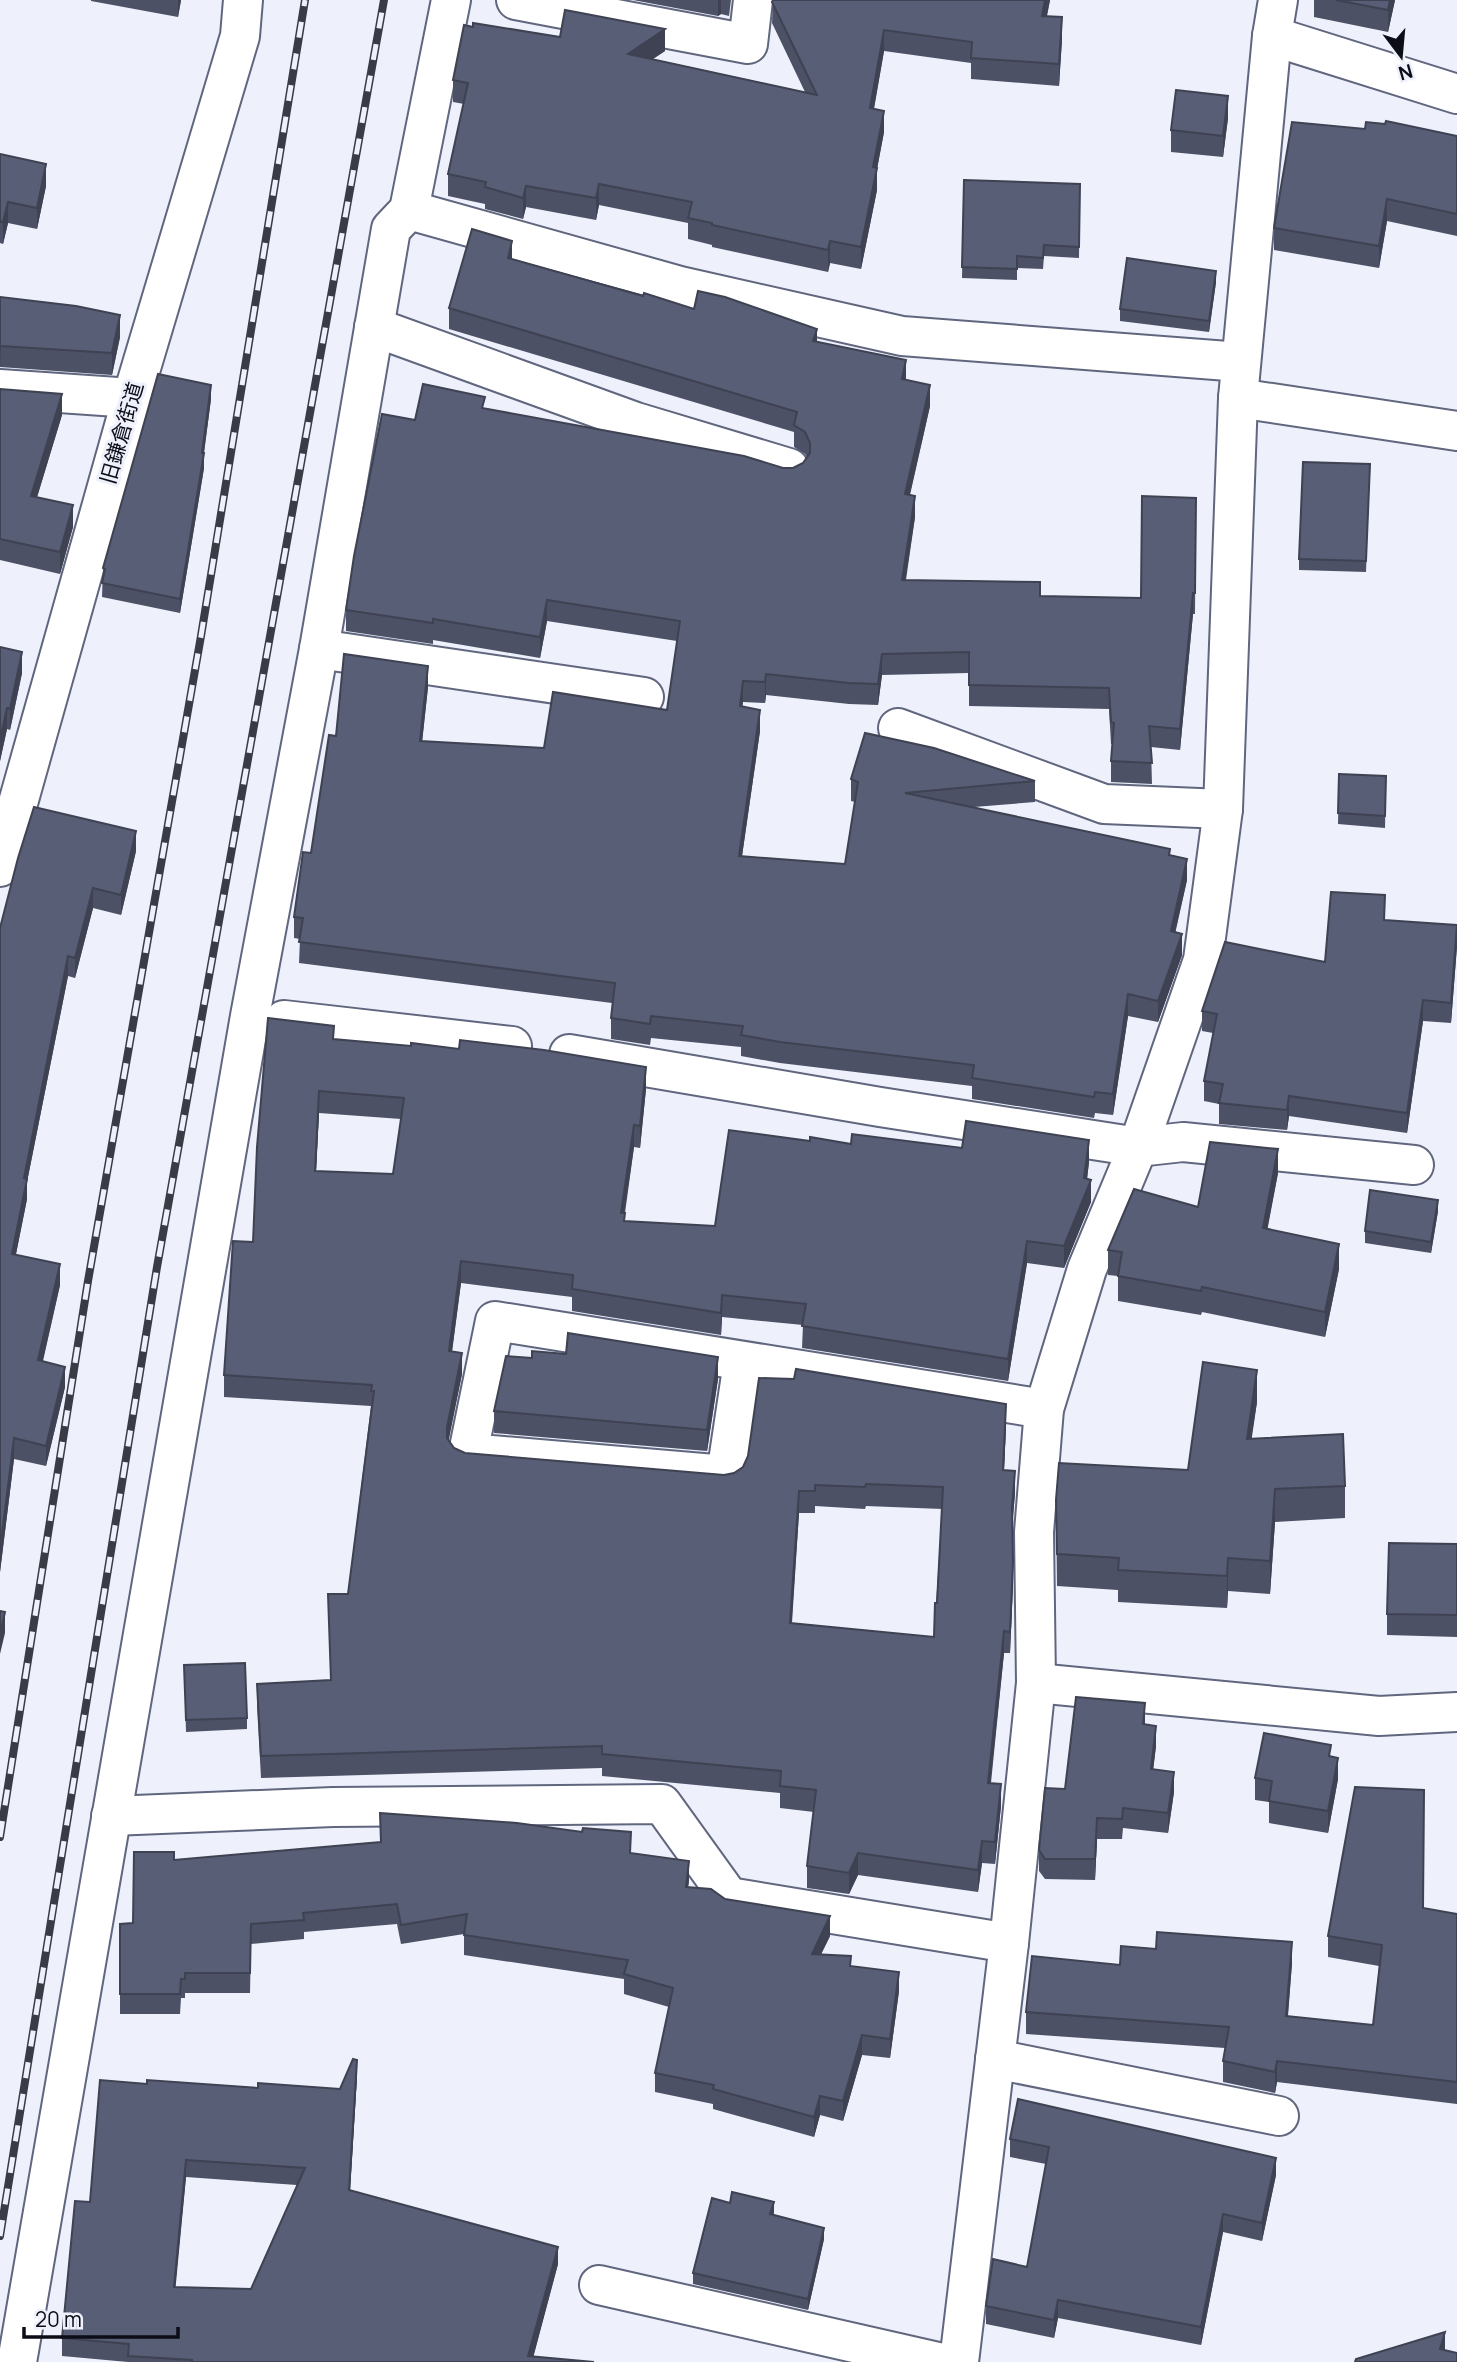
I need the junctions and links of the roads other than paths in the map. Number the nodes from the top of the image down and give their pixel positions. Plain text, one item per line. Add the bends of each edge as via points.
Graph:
1 (243, 0) edge
2 (451, 0) edge
3 (516, 0) edge
4 (754, 0) edge
5 (1275, 18) edge
6 (1457, 94) edge
7 (409, 210) junction
8 (374, 327) junction
9 (1240, 380) junction
10 (0, 389) edge
11 (132, 398) junction
12 (1457, 431) edge
13 (789, 468) edge
14 (318, 649) junction
15 (644, 697) dead end
16 (898, 729) dead end
17 (1223, 809) junction
18 (1, 858) edge
19 (250, 1016) junction
20 (1139, 1147) junction
21 (1414, 1165) dead end
22 (743, 1362) junction
23 (1044, 1409) junction
24 (1036, 1683) junction
25 (1457, 1712) edge
26 (111, 1816) junction
27 (1009, 1943) junction
28 (995, 2059) junction
29 (1279, 2116) dead end
30 (599, 2285) dead end
31 (17, 2362) edge
32 (938, 2362) edge
33 (959, 2362) edge

1 - 11 street, 旧鎌倉街道 via 240,36
2 - 7 street
3 - 4 street via 748,44
5 - 6 street
5 - 9 street
7 - 8 street via 391,229
7 - 9 street via 680,286 902,336
8 - 13 street via 636,422
8 - 14 street
9 - 12 street
9 - 17 street
10 - 11 street
11 - 18 street, 旧鎌倉街道
14 - 15 street
14 - 19 street
16 - 17 street via 1104,804
17 - 20 street via 1203,960
19 - 20 street via 547,1050
19 - 26 street
20 - 21 street via 1183,1142
20 - 23 street via 1087,1269
22 - 22 street via 495,1321 468,1453 726,1475
22 - 23 street
23 - 24 street via 1034,1532
24 - 25 street via 1379,1716
24 - 27 street
26 - 27 street via 333,1807 662,1804 729,1897
26 - 31 street
27 - 28 street
28 - 29 street
28 - 33 street
30 - 32 street

